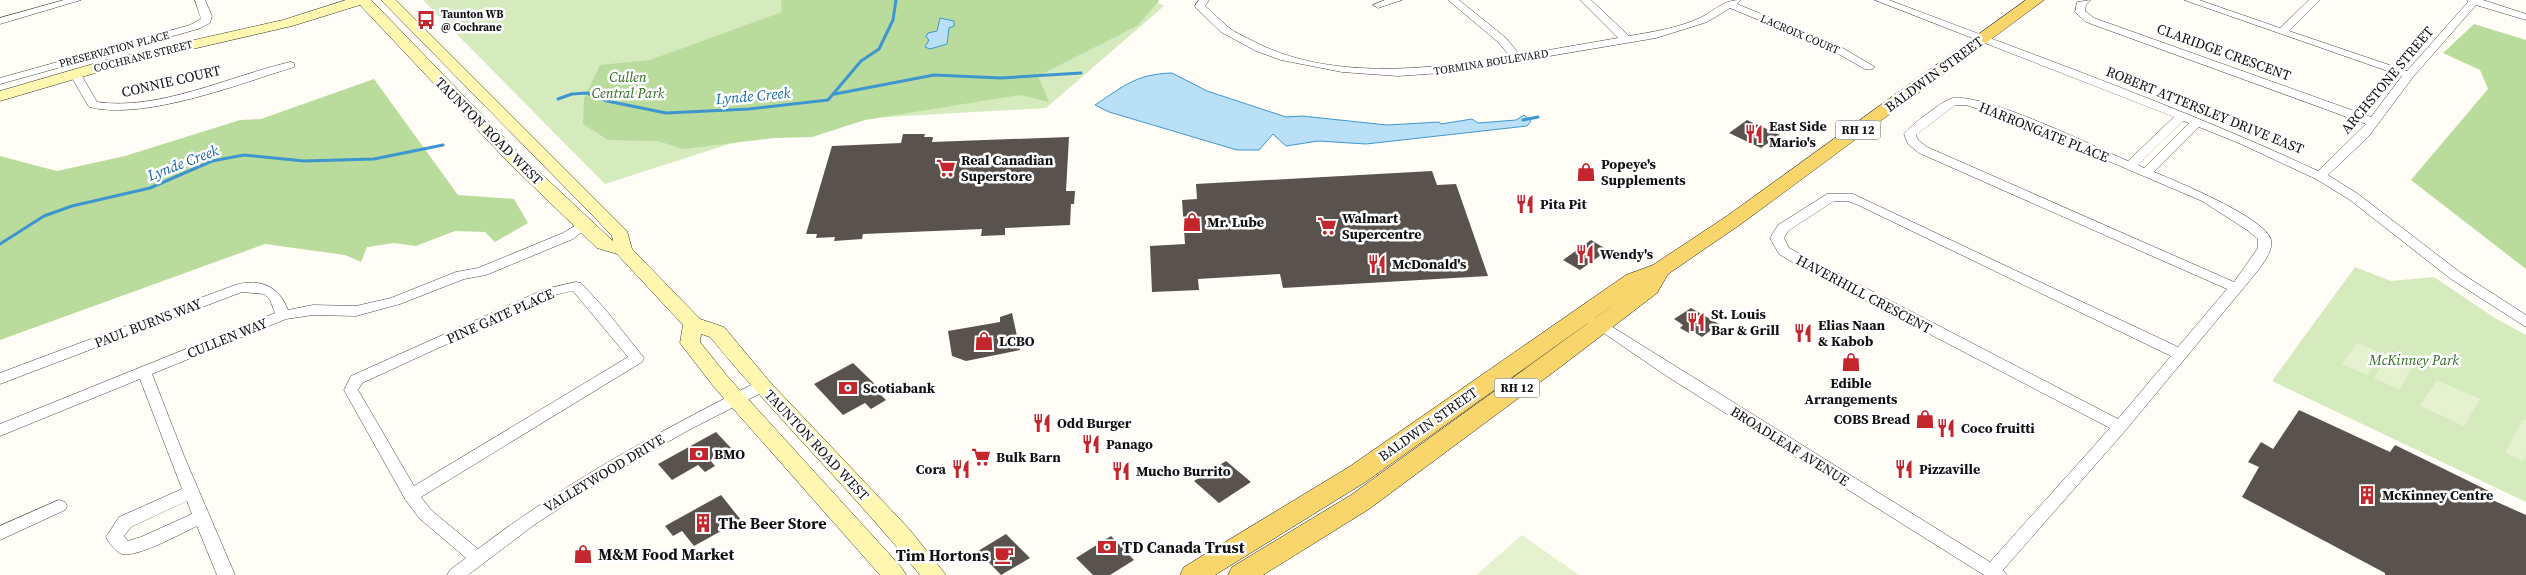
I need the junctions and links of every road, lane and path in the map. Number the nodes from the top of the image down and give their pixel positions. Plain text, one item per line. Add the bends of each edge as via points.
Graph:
1 (76, 0) edge
2 (200, 0) edge
3 (388, 0) edge
4 (1204, 0) edge
5 (1398, 0) edge
6 (1453, 0) edge
7 (1585, 0) edge
8 (1880, 0) edge
9 (2036, 0) edge
10 (2086, 0) edge
11 (2189, 0) edge
12 (2315, 0) edge
13 (2473, 0) edge
14 (364, 2) edge
15 (1733, 2) edge
16 (1378, 5) dead end
17 (2526, 17) edge
18 (0, 21) edge
19 (2282, 32) junction
20 (1625, 39) junction
21 (1981, 40) junction
22 (1518, 58) junction
23 (290, 65) dead end
24 (1868, 67) dead end
25 (75, 73) junction
26 (2409, 75) junction
27 (0, 81) edge
28 (0, 96) edge
29 (2182, 116) junction
30 (2197, 122) junction
31 (2373, 122) junction
32 (2129, 166) junction
33 (2146, 173) junction
34 (2320, 176) junction
35 (583, 225) junction
36 (623, 250) junction
37 (2236, 288) junction
38 (284, 315) junction
39 (1593, 320) junction
40 (2526, 322) edge
41 (693, 324) junction
42 (2180, 354) junction
43 (144, 371) junction
44 (0, 380) edge
45 (762, 386) junction
46 (736, 399) junction
47 (2120, 427) junction
48 (0, 430) edge
49 (191, 492) junction
50 (411, 495) junction
51 (59, 506) dead end
52 (203, 516) junction
53 (0, 533) edge
54 (477, 558) junction
55 (1995, 573) edge
56 (226, 575) edge
57 (456, 575) edge
58 (894, 575) edge
59 (934, 575) edge
60 (1193, 575) edge
61 (1241, 575) edge

1 - 18 street
2 - 27 street, PRESERVATION PLACE via 206,21 194,27
3 - 14 main road, COCHRANE STREET
3 - 36 main road, TAUNTON ROAD WEST via 609,222 620,235
4 - 22 street, TORMINA BOULEVARD via 1200,6 1239,40 1285,58 1314,64 1368,72 1426,72
5 - 16 street
6 - 22 street via 1502,40
7 - 20 street
8 - 21 street, ROBERT ATTERSLEY DRIVE EAST
9 - 21 main road, BALDWIN STREET / RH 12
10 - 31 street, CLARIDGE CRESCENT via 2081,4 2080,12 2090,20
11 - 19 street
12 - 19 street
13 - 17 street
13 - 26 street, ARCHSTONE STREET
14 - 25 main road, COCHRANE STREET
14 - 35 main road, TAUNTON ROAD WEST
15 - 20 street, TORMINA BOULEVARD via 1703,20 1680,28
15 - 24 street, LACROIX COURT via 1837,49
19 - 26 street
20 - 22 street, TORMINA BOULEVARD
21 - 29 street, ROBERT ATTERSLEY DRIVE EAST
21 - 39 main road, BALDWIN STREET / RH 12 via 1660,270 1649,288
23 - 25 street, CONNIE COURT via 149,104 115,109 93,104
25 - 28 main road, COCHRANE STREET
26 - 31 street, ARCHSTONE STREET
29 - 30 street, ROBERT ATTERSLEY DRIVE EAST
29 - 32 street
30 - 33 street
30 - 34 street, ROBERT ATTERSLEY DRIVE EAST
31 - 34 street, ARCHSTONE STREET
32 - 33 street, HARRONGATE PLACE
32 - 37 street, HARRONGATE PLACE via 2014,117 1967,101 1952,102 1910,134 1912,141 1923,150
33 - 37 street, HARRONGATE PLACE via 2206,198 2264,238 2265,248
34 - 40 street, ROBERT ATTERSLEY DRIVE EAST via 2354,197 2456,276
35 - 36 main road, TAUNTON ROAD WEST via 603,244
35 - 38 street, CULLEN WAY via 571,235 481,272 461,275 372,308 313,310
36 - 41 main road, TAUNTON ROAD WEST
37 - 42 street, HARRONGATE PLACE
38 - 43 street, CULLEN WAY
38 - 44 street, PAUL BURNS WAY via 277,296 269,290 256,286 240,288
39 - 55 street, BROADLEAF AVENUE
39 - 60 main road, BALDWIN STREET / RH 12 via 1358,474
39 - 61 main road, BALDWIN STREET / RH 12 via 1360,502
41 - 45 main road, TAUNTON ROAD WEST via 717,332
41 - 46 main road, TAUNTON ROAD WEST via 690,342
42 - 47 street, HARRONGATE PLACE
42 - 47 street, HAVERHILL CRESCENT via 1849,197 1831,198 1783,228 1777,238 1784,250 1802,262
43 - 48 street, CULLEN WAY
43 - 49 street
45 - 46 street, VALLEYWOOD DRIVE
45 - 59 main road, TAUNTON ROAD WEST via 902,536
46 - 54 street, VALLEYWOOD DRIVE via 628,456 529,519
46 - 58 main road, TAUNTON ROAD WEST
47 - 55 street, HARRONGATE PLACE
49 - 52 street
49 - 52 street via 125,522 114,537 125,548 145,543
50 - 50 street, PINE GATE PLACE via 637,358 576,286 550,292 356,380 351,390
50 - 54 street, PINE GATE PLACE via 424,514
51 - 53 street
52 - 56 street
54 - 57 street, VALLEYWOOD DRIVE

